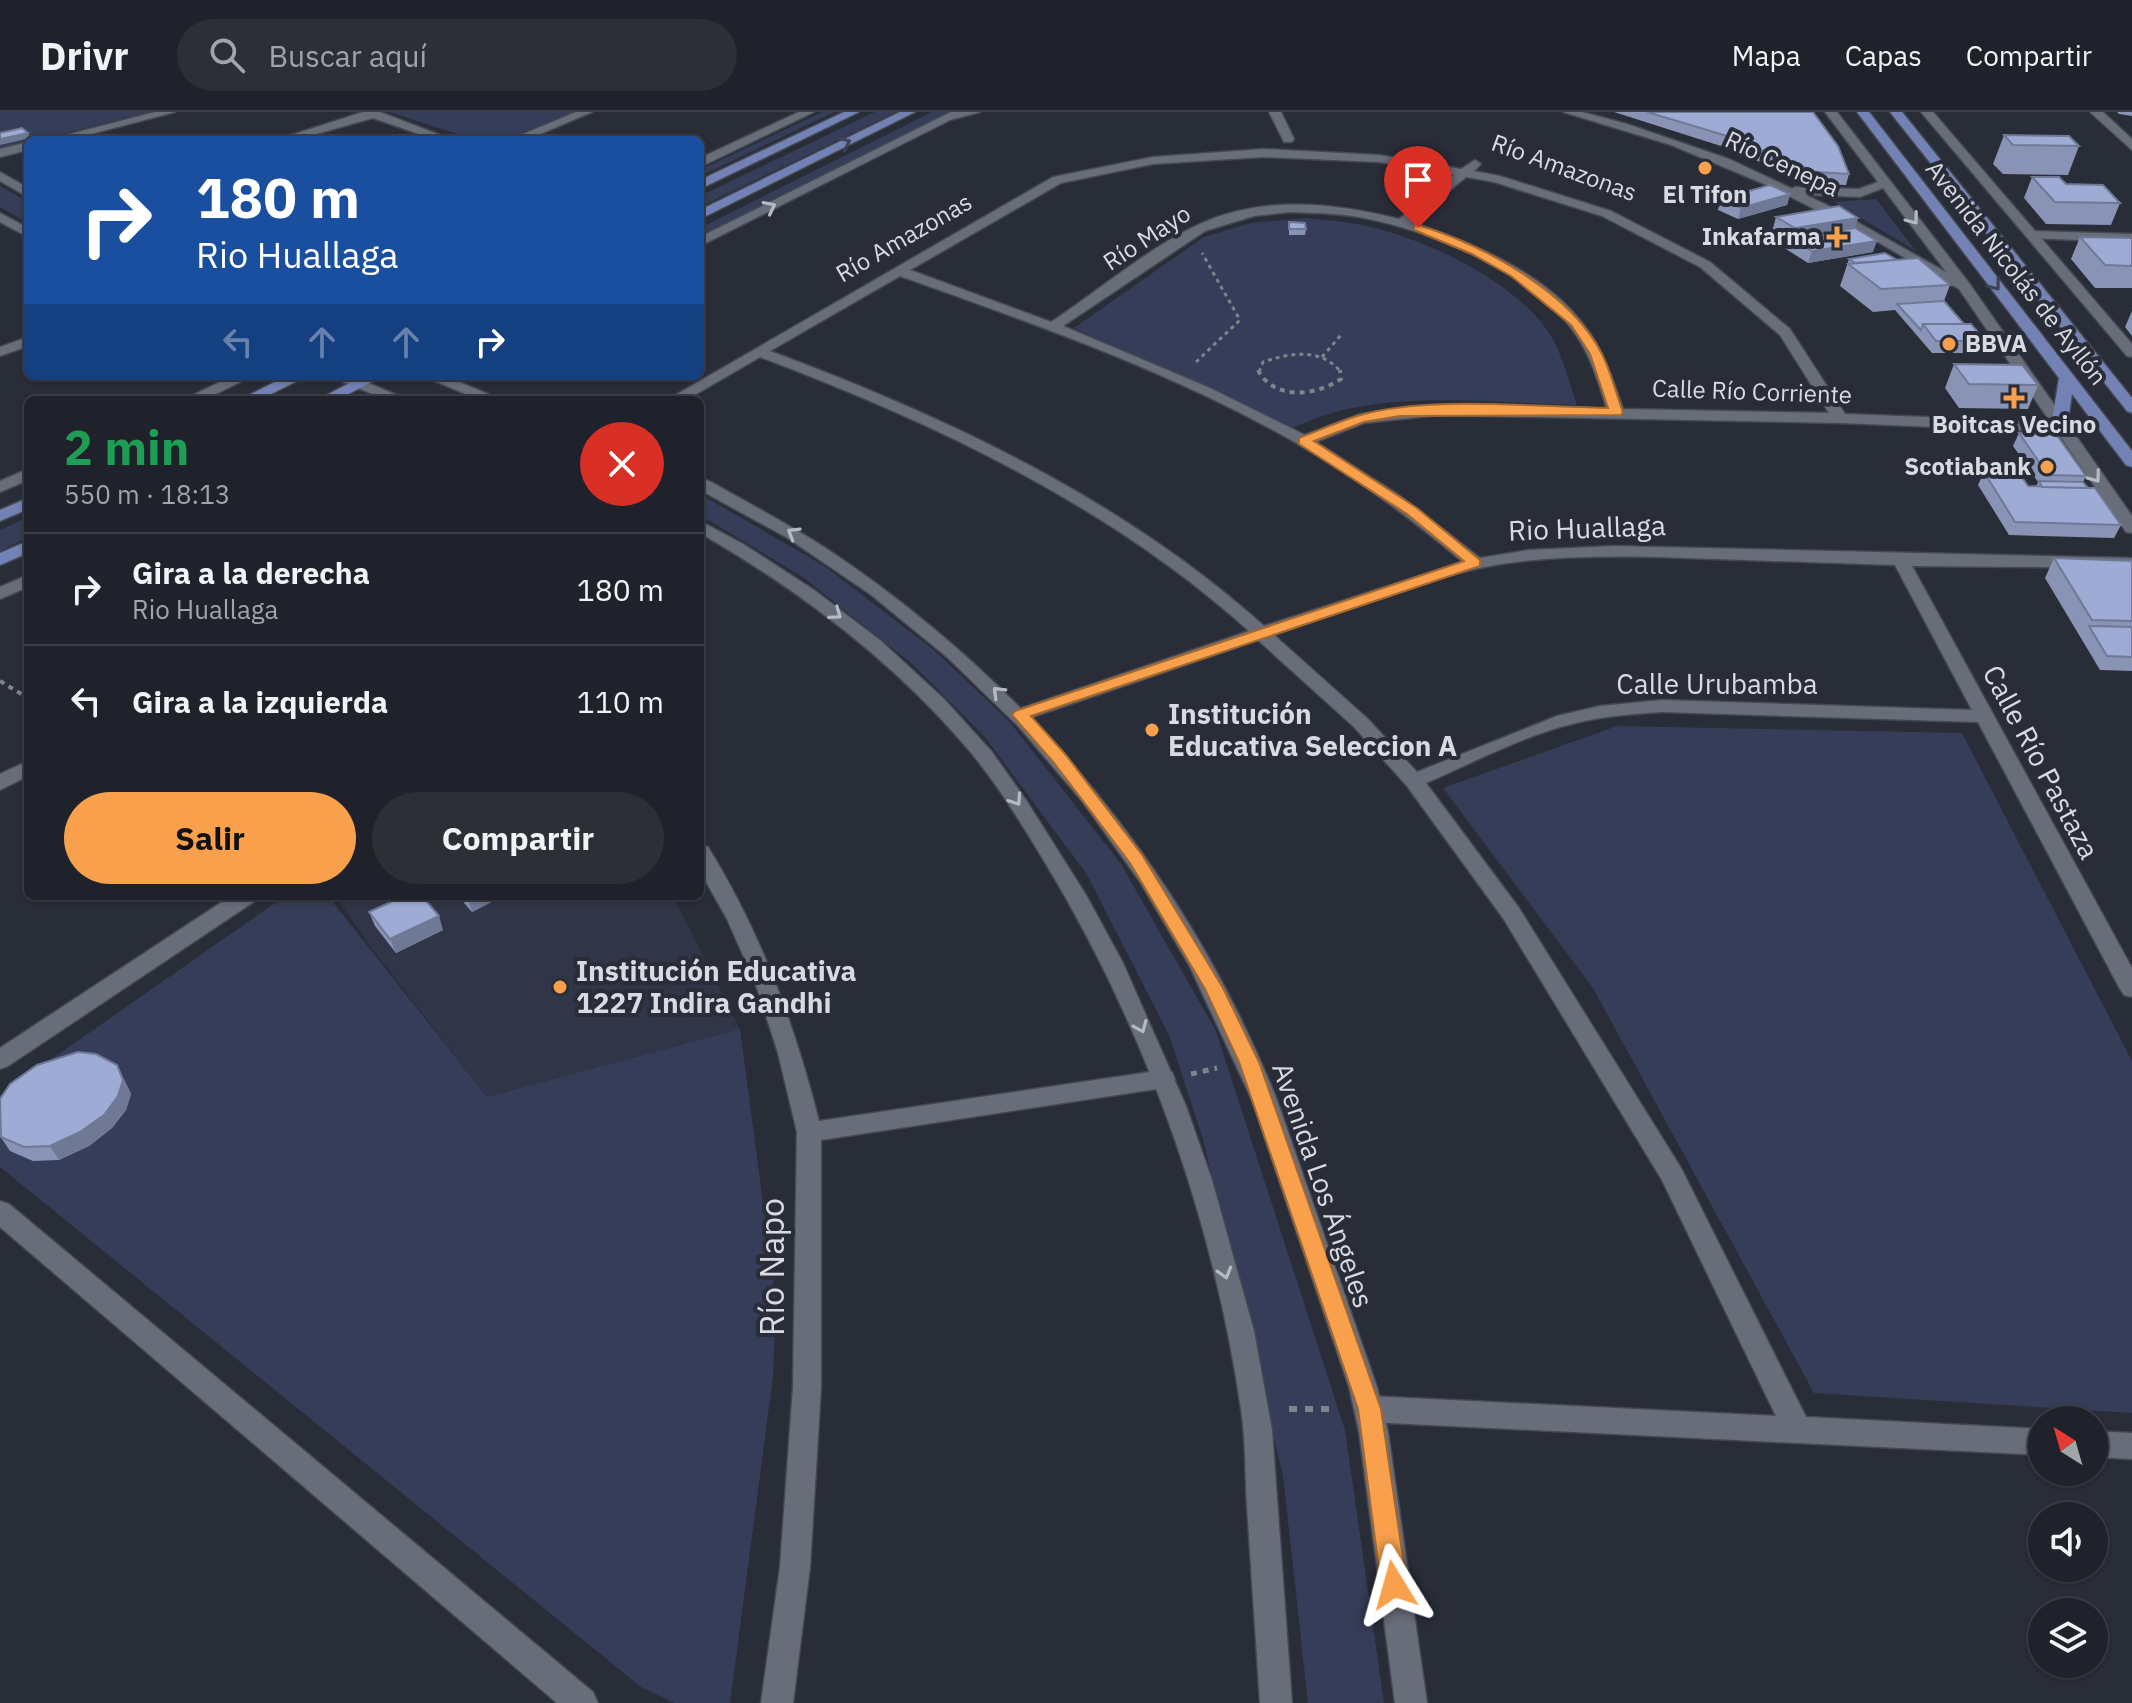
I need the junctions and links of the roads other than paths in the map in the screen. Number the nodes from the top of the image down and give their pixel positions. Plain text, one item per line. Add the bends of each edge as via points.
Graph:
1 (169, 112) edge
2 (586, 112) edge
3 (808, 112) edge
4 (853, 112) edge
5 (909, 112) edge
6 (974, 112) edge
7 (1275, 112) edge
8 (1569, 112) edge
9 (1831, 112) edge
10 (1863, 112) edge
11 (1896, 112) edge
12 (1927, 112) edge
13 (2096, 112) edge
14 (371, 113) edge
15 (955, 114) edge
16 (70, 136) edge
17 (295, 136) edge
18 (436, 136) edge
19 (525, 136) edge
20 (1370, 144) dead end
21 (2132, 146) edge
22 (24, 147) edge
23 (0, 153) edge
24 (704, 161) edge
25 (1475, 164) junction
26 (0, 176) edge
27 (704, 183) edge
28 (1886, 183) junction
29 (24, 191) edge
30 (1795, 191) junction
31 (704, 213) edge
32 (0, 217) edge
33 (1402, 223) junction
34 (24, 231) edge
35 (2033, 235) junction
36 (2132, 238) edge
37 (704, 240) edge
38 (900, 271) junction
39 (1964, 286) junction
40 (1054, 326) junction
41 (24, 343) edge
42 (0, 352) edge
43 (759, 352) junction
44 (2132, 353) edge
45 (2067, 377) junction
46 (235, 380) edge
47 (290, 380) edge
48 (348, 380) edge
49 (366, 380) edge
50 (2113, 381) junction
51 (358, 384) junction
52 (412, 387) edge
53 (2132, 390) edge
54 (200, 396) edge
55 (256, 396) edge
56 (333, 396) edge
57 (469, 396) edge
58 (682, 396) edge
59 (2132, 408) edge
60 (1616, 412) junction
61 (1840, 418) junction
62 (2059, 427) junction
63 (1304, 441) junction
64 (2132, 462) edge
65 (24, 476) edge
66 (704, 485) edge
67 (0, 487) edge
68 (24, 505) edge
69 (0, 516) edge
70 (704, 528) edge
71 (2132, 528) edge
72 (24, 548) edge
73 (0, 560) edge
74 (1901, 561) junction
75 (1475, 563) junction
76 (2132, 563) edge
77 (24, 582) edge
78 (0, 594) edge
79 (1264, 633) junction
80 (1020, 715) junction
81 (1984, 716) junction
82 (24, 769) edge
83 (1414, 781) junction
84 (0, 783) edge
85 (704, 859) edge
86 (241, 900) edge
87 (2132, 989) edge
88 (0, 1060) edge
89 (1163, 1079) junction
90 (809, 1132) junction
91 (0, 1212) edge
92 (1369, 1409) junction
93 (1798, 1430) junction
94 (2028, 1441) edge
95 (2108, 1445) edge
96 (2132, 1446) edge
97 (582, 1703) edge
98 (777, 1703) edge
99 (1276, 1703) edge
100 (1411, 1703) edge

1 - 16 street
2 - 19 street
3 - 24 street
4 - 27 main road
31 -> 5 main road
6 - 15 street
7 - 38 street, Río Amazonas via 1295,140 1170,148 1099,164 1057,180
8 - 30 street, Río Cenepa via 1672,141
9 - 28 street
10 -> 45 main road, Avenida Nicolás de Ayllón
11 - 50 main road, Avenida Nicolás de Ayllón
12 - 35 street
13 - 21 street
14 - 17 street
14 - 18 street
37 -> 15 street
20 - 25 street, Río Amazonas
22 - 23 street
25 - 33 street
25 - 61 street, Río Amazonas via 1628,217 1712,266 1760,304 1799,346
26 - 29 street
28 - 30 street via 1860,193
28 -> 39 street
30 - 39 street, Río Cenepa
32 - 34 street
33 - 40 street, Río Mayo via 1313,209 1253,212 1218,221 1191,233
33 - 60 street, Río Mayo via 1476,252 1544,294 1576,322 1596,354
35 - 36 street
35 - 44 street
38 - 40 street
38 - 43 street, Río Amazonas
39 - 62 street
40 - 63 street
41 - 42 street
43 - 58 street, Río Amazonas
43 - 79 street via 891,404 1050,482 1131,530
45 - 62 main road
45 - 64 main road, Avenida Nicolás de Ayllón
46 - 54 street
47 - 55 main road
48 - 51 street
49 - 51 main road
50 - 53 main road
50 - 59 main road, Avenida Nicolás de Ayllón
51 - 52 street
51 - 56 main road
52 - 57 street
60 - 61 street, Calle Río Corriente
60 - 63 street, Calle Río Corriente via 1400,412 1361,419
61 - 62 street, Calle Río Corriente
62 -> 71 street
63 - 75 street via 1412,511
65 - 67 street
80 -> 66 street, Avenida Los Ángeles via 964,659 881,591 783,527
68 - 69 main road
70 -> 89 street via 849,623 966,734 1009,790 1090,919
72 - 73 main road
74 - 75 street, Rio Huallaga via 1559,552
74 - 76 street, Rio Huallaga
74 - 81 street, Calle Río Pastaza
75 - 79 street, Rio Huallaga
77 - 78 street
79 - 80 street, Rio Huallaga
79 - 83 street via 1350,712
80 - 92 street, Avenida Los Ángeles via 1137,860 1214,988 1249,1062
81 - 83 street, Calle Urubamba via 1662,706 1612,710 1523,734
81 - 87 street, Calle Río Pastaza
82 - 84 street
83 - 93 street via 1511,913 1672,1175
85 - 90 street, Río Napo via 766,982
86 - 88 street
89 - 90 street
89 -> 99 street via 1228,1286 1256,1409
90 - 98 street, Río Napo via 807,1387 795,1567
91 - 97 street
92 - 93 street
92 - 100 street, Avenida Los Ángeles
93 - 94 street
95 - 96 street

